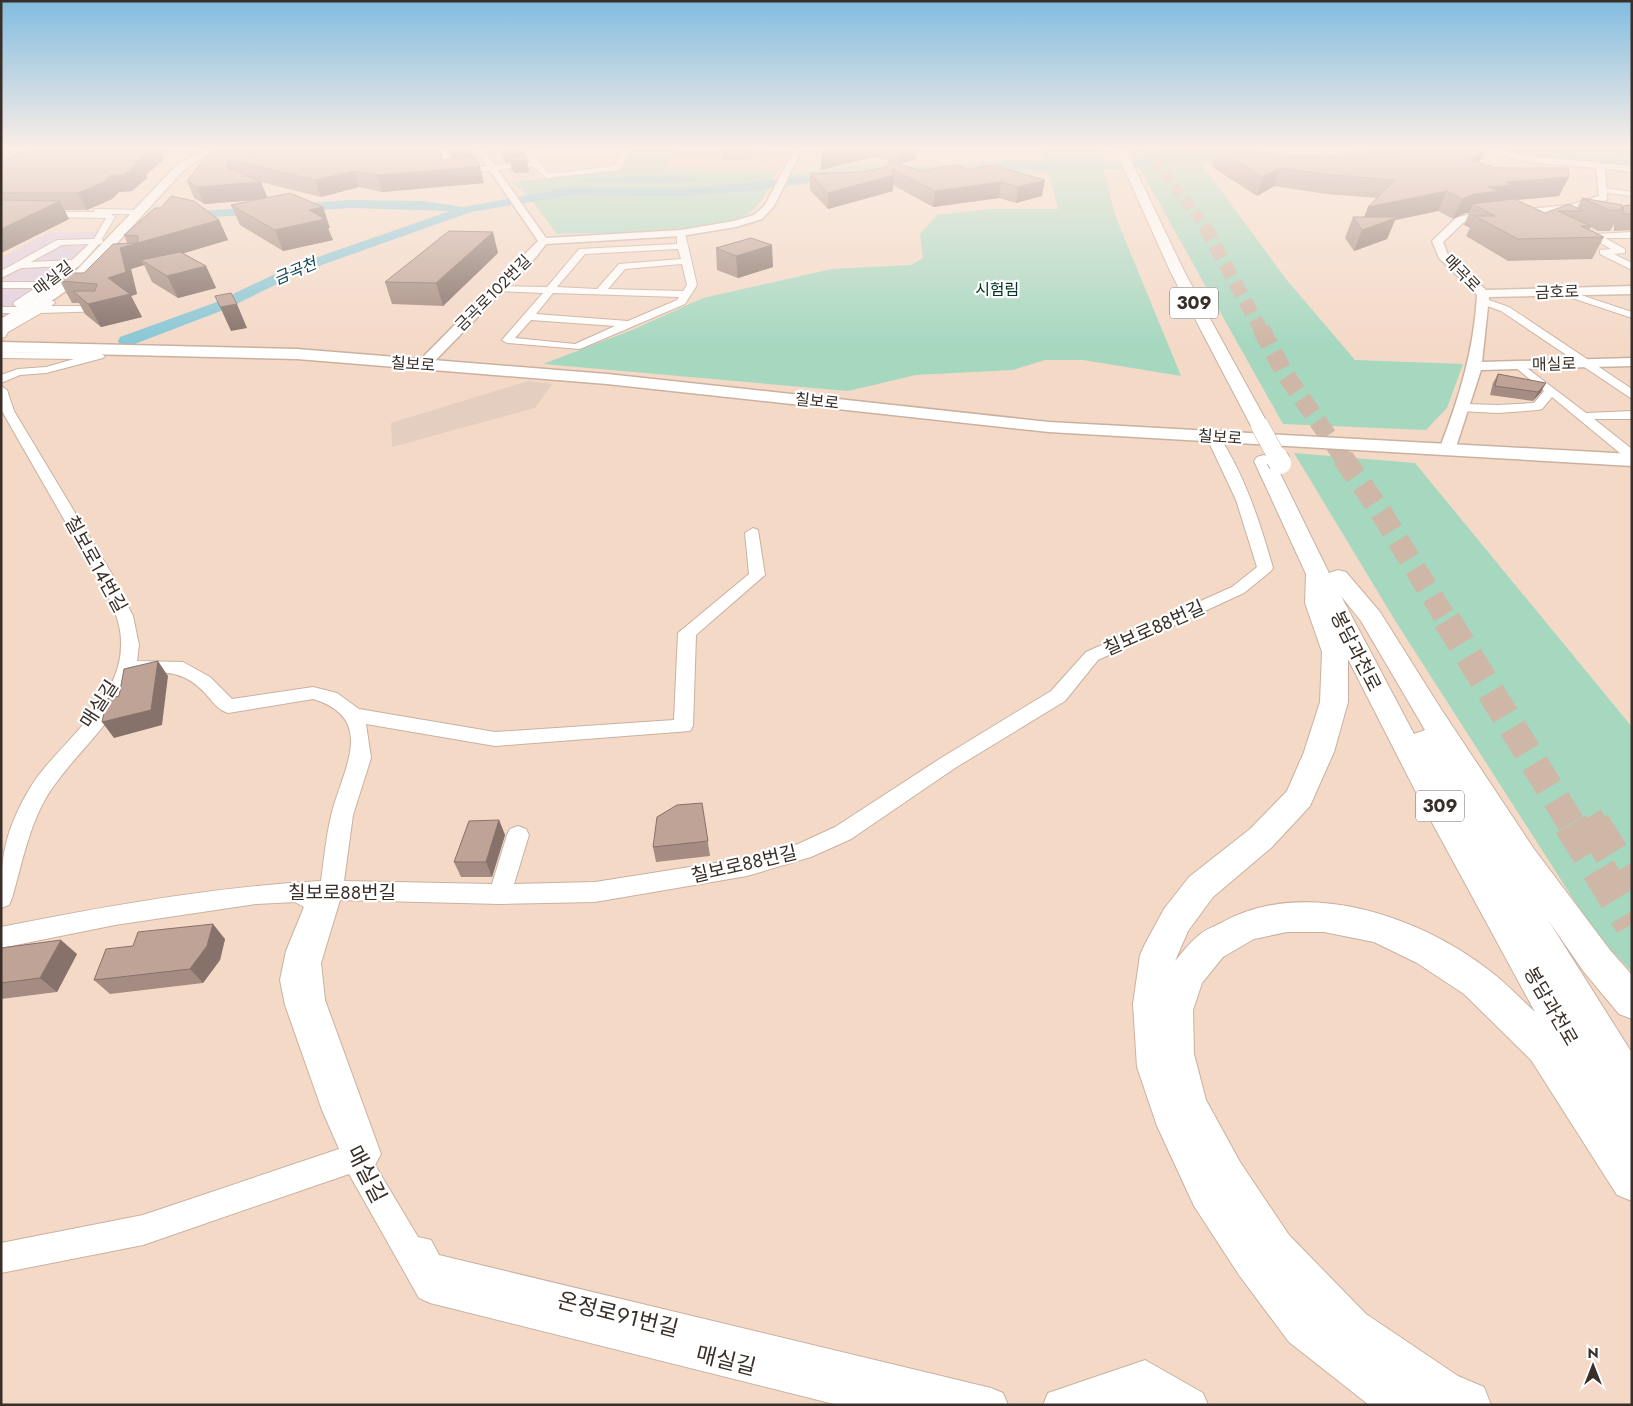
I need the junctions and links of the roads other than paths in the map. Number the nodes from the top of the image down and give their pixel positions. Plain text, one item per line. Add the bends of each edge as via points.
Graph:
1 (1, 212) edge
2 (139, 212) joint
3 (523, 212) edge
4 (763, 212) edge
5 (1147, 212) edge
6 (1536, 212) edge
7 (1545, 212) edge
8 (1561, 219) edge
9 (1570, 223) edge
10 (682, 233) junction
11 (1632, 235) edge
12 (1597, 236) junction
13 (114, 241) junction
14 (543, 241) junction
15 (96, 242) junction
16 (1608, 244) junction
17 (682, 246) junction
18 (1632, 246) edge
19 (686, 261) junction
20 (109, 262) edge
21 (92, 263) junction
22 (72, 264) junction
23 (18, 265) junction
24 (1632, 266) edge
25 (1, 275) edge
26 (1, 285) edge
27 (48, 285) junction
28 (66, 285) junction
29 (498, 288) junction
30 (551, 289) junction
31 (1632, 290) edge
32 (600, 292) junction
33 (1563, 292) junction
34 (686, 294) junction
35 (1483, 297) junction
36 (35, 308) junction
37 (103, 309) edge
38 (1, 310) edge
39 (584, 313) junction
40 (1632, 315) edge
41 (1, 317) edge
42 (528, 317) junction
43 (1, 325) edge
44 (630, 325) junction
45 (1, 335) edge
46 (1, 347) edge
47 (119, 350) junction
48 (1, 354) edge
49 (1632, 362) edge
50 (1585, 363) junction
51 (423, 365) junction
52 (1519, 365) junction
53 (1476, 366) junction
54 (7, 375) edge
55 (1612, 383) junction
56 (1632, 383) edge
57 (1, 388) edge
58 (1551, 391) junction
59 (1632, 394) edge
60 (1, 400) edge
61 (1463, 408) junction
62 (1632, 415) edge
63 (1584, 417) junction
64 (1212, 436) junction
65 (1447, 450) junction
66 (1632, 456) edge
67 (1632, 460) edge
68 (753, 533) dead end
69 (1328, 576) junction
70 (127, 667) junction
71 (354, 715) junction
72 (518, 835) dead end
73 (1, 864) edge
74 (331, 890) junction
75 (500, 894) junction
76 (1, 898) edge
77 (1, 938) edge
78 (1, 943) edge
79 (1632, 1002) edge
80 (1632, 1089) edge
81 (1632, 1142) edge
82 (362, 1156) junction
83 (1632, 1180) edge
84 (1, 1258) edge
85 (907, 1405) edge
86 (991, 1405) edge
87 (1060, 1405) edge
88 (1118, 1405) edge
89 (1170, 1405) edge
90 (1191, 1405) edge
91 (1409, 1405) edge
92 (1466, 1405) edge

1 - 2 street
1 - 15 street, 매실길 via 105,214 111,218 105,233
2 - 13 main road
3 - 14 street, 금곡로102번길
4 - 10 street via 758,217 736,224
5 - 69 highway, 봉담과천로 / 309, bridge
6 - 35 street, 매곡로 via 1470,217 1460,220 1438,241 1443,256
7 - 8 street
9 - 12 street
10 - 14 street
10 - 17 street
11 - 12 street
12 - 16 street
13 - 15 street
13 - 21 main road
14 - 29 street, 금곡로102번길
15 - 22 street, 매실길
15 - 23 street via 60,242
16 - 18 street
16 - 24 street via 1622,251 1603,252
17 - 19 street
17 - 30 street via 582,251
19 - 32 street via 622,266
19 - 34 street via 692,285
20 - 21 street
21 - 22 street
21 - 28 main road
22 - 23 street
22 - 27 street, 매실길
23 - 25 street
26 - 27 street
27 - 28 street
27 - 36 street, 매실길 via 18,304
28 - 36 main road
29 - 30 street
29 - 51 street, 금곡로102번길
30 - 32 street
30 - 42 street
31 - 33 street, 금호로
32 - 34 street
32 - 39 street
33 - 35 street, 금호로
33 - 40 street
34 - 44 street via 681,302
35 - 50 street
35 - 53 street, 매곡로 via 1484,312
36 - 37 street
36 - 38 street
36 - 41 street
36 - 43 main road
36 - 45 street, 매실길 via 3,330
39 - 42 street
39 - 44 street
42 - 44 street via 507,340 576,347
46 - 47 main road, 칠보로
47 - 51 main road, 칠보로 via 297,354
47 - 54 street via 97,360 31,374
48 - 54 street via 99,356 46,370
49 - 50 street, 매실로
50 - 52 street, 매실로
50 - 55 street
51 - 64 main road, 칠보로 via 666,385 1049,427
52 - 53 street, 매실로
52 - 58 street
53 - 61 street, 매곡로
54 - 57 street, 칠보로14번길
55 - 56 street
55 - 59 street
57 - 70 street, 칠보로14번길 via 8,411 125,616 130,645
58 - 61 street via 1538,406 1498,410
58 - 63 street
60 - 73 street, 매실길 via 118,618 122,663 114,687 94,718 33,787
61 - 65 street, 매곡로
62 - 63 street
63 - 66 street
64 - 65 main road, 칠보로
64 - 75 street, 칠보로88번길 via 1221,450 1257,539 1265,568 1238,590 1092,656 1058,696 948,763 843,833 802,852 747,867 595,892
65 - 67 main road, 칠보로
68 - 71 street via 757,575 686,633 683,726 495,740
69 - 79 highway via 1372,617 1431,716 1524,858 1597,961
69 - 80 highway, 봉담과천로 / 309 via 1580,1007
69 - 81 highway, 봉담과천로 / 309 via 1378,694 1547,1001
69 - 91 highway via 1317,603 1335,652 1334,702 1319,752 1299,798 1261,838 1200,886 1176,920 1158,955 1152,1004 1157,1067 1177,1126 1209,1191 1255,1259 1306,1325
70 - 71 street via 177,666 204,680 228,706 313,693 330,698
70 - 76 street, 칠보로14번길 via 116,696 45,782 26,816
71 - 74 street via 361,758 342,815
72 - 75 street
74 - 75 street, 칠보로88번길
74 - 77 street, 칠보로88번길 via 256,894 115,915
74 - 82 street via 309,963 312,1000
78 - 82 street, 매실길 via 320,895 298,951 292,980 336,1110
82 - 84 street via 143,1230
82 - 85 street, 매실길 via 363,1172 430,1287
82 - 86 street, 온정로91번길 via 430,1268
83 - 92 highway via 1545,1047 1477,982 1430,952 1379,928 1324,917 1287,917 1246,926 1210,946 1187,974 1174,1010 1175,1054 1187,1106 1230,1185 1274,1251 1350,1331 1441,1394
87 - 90 street via 1145,1377
88 - 89 street via 1165,1399

